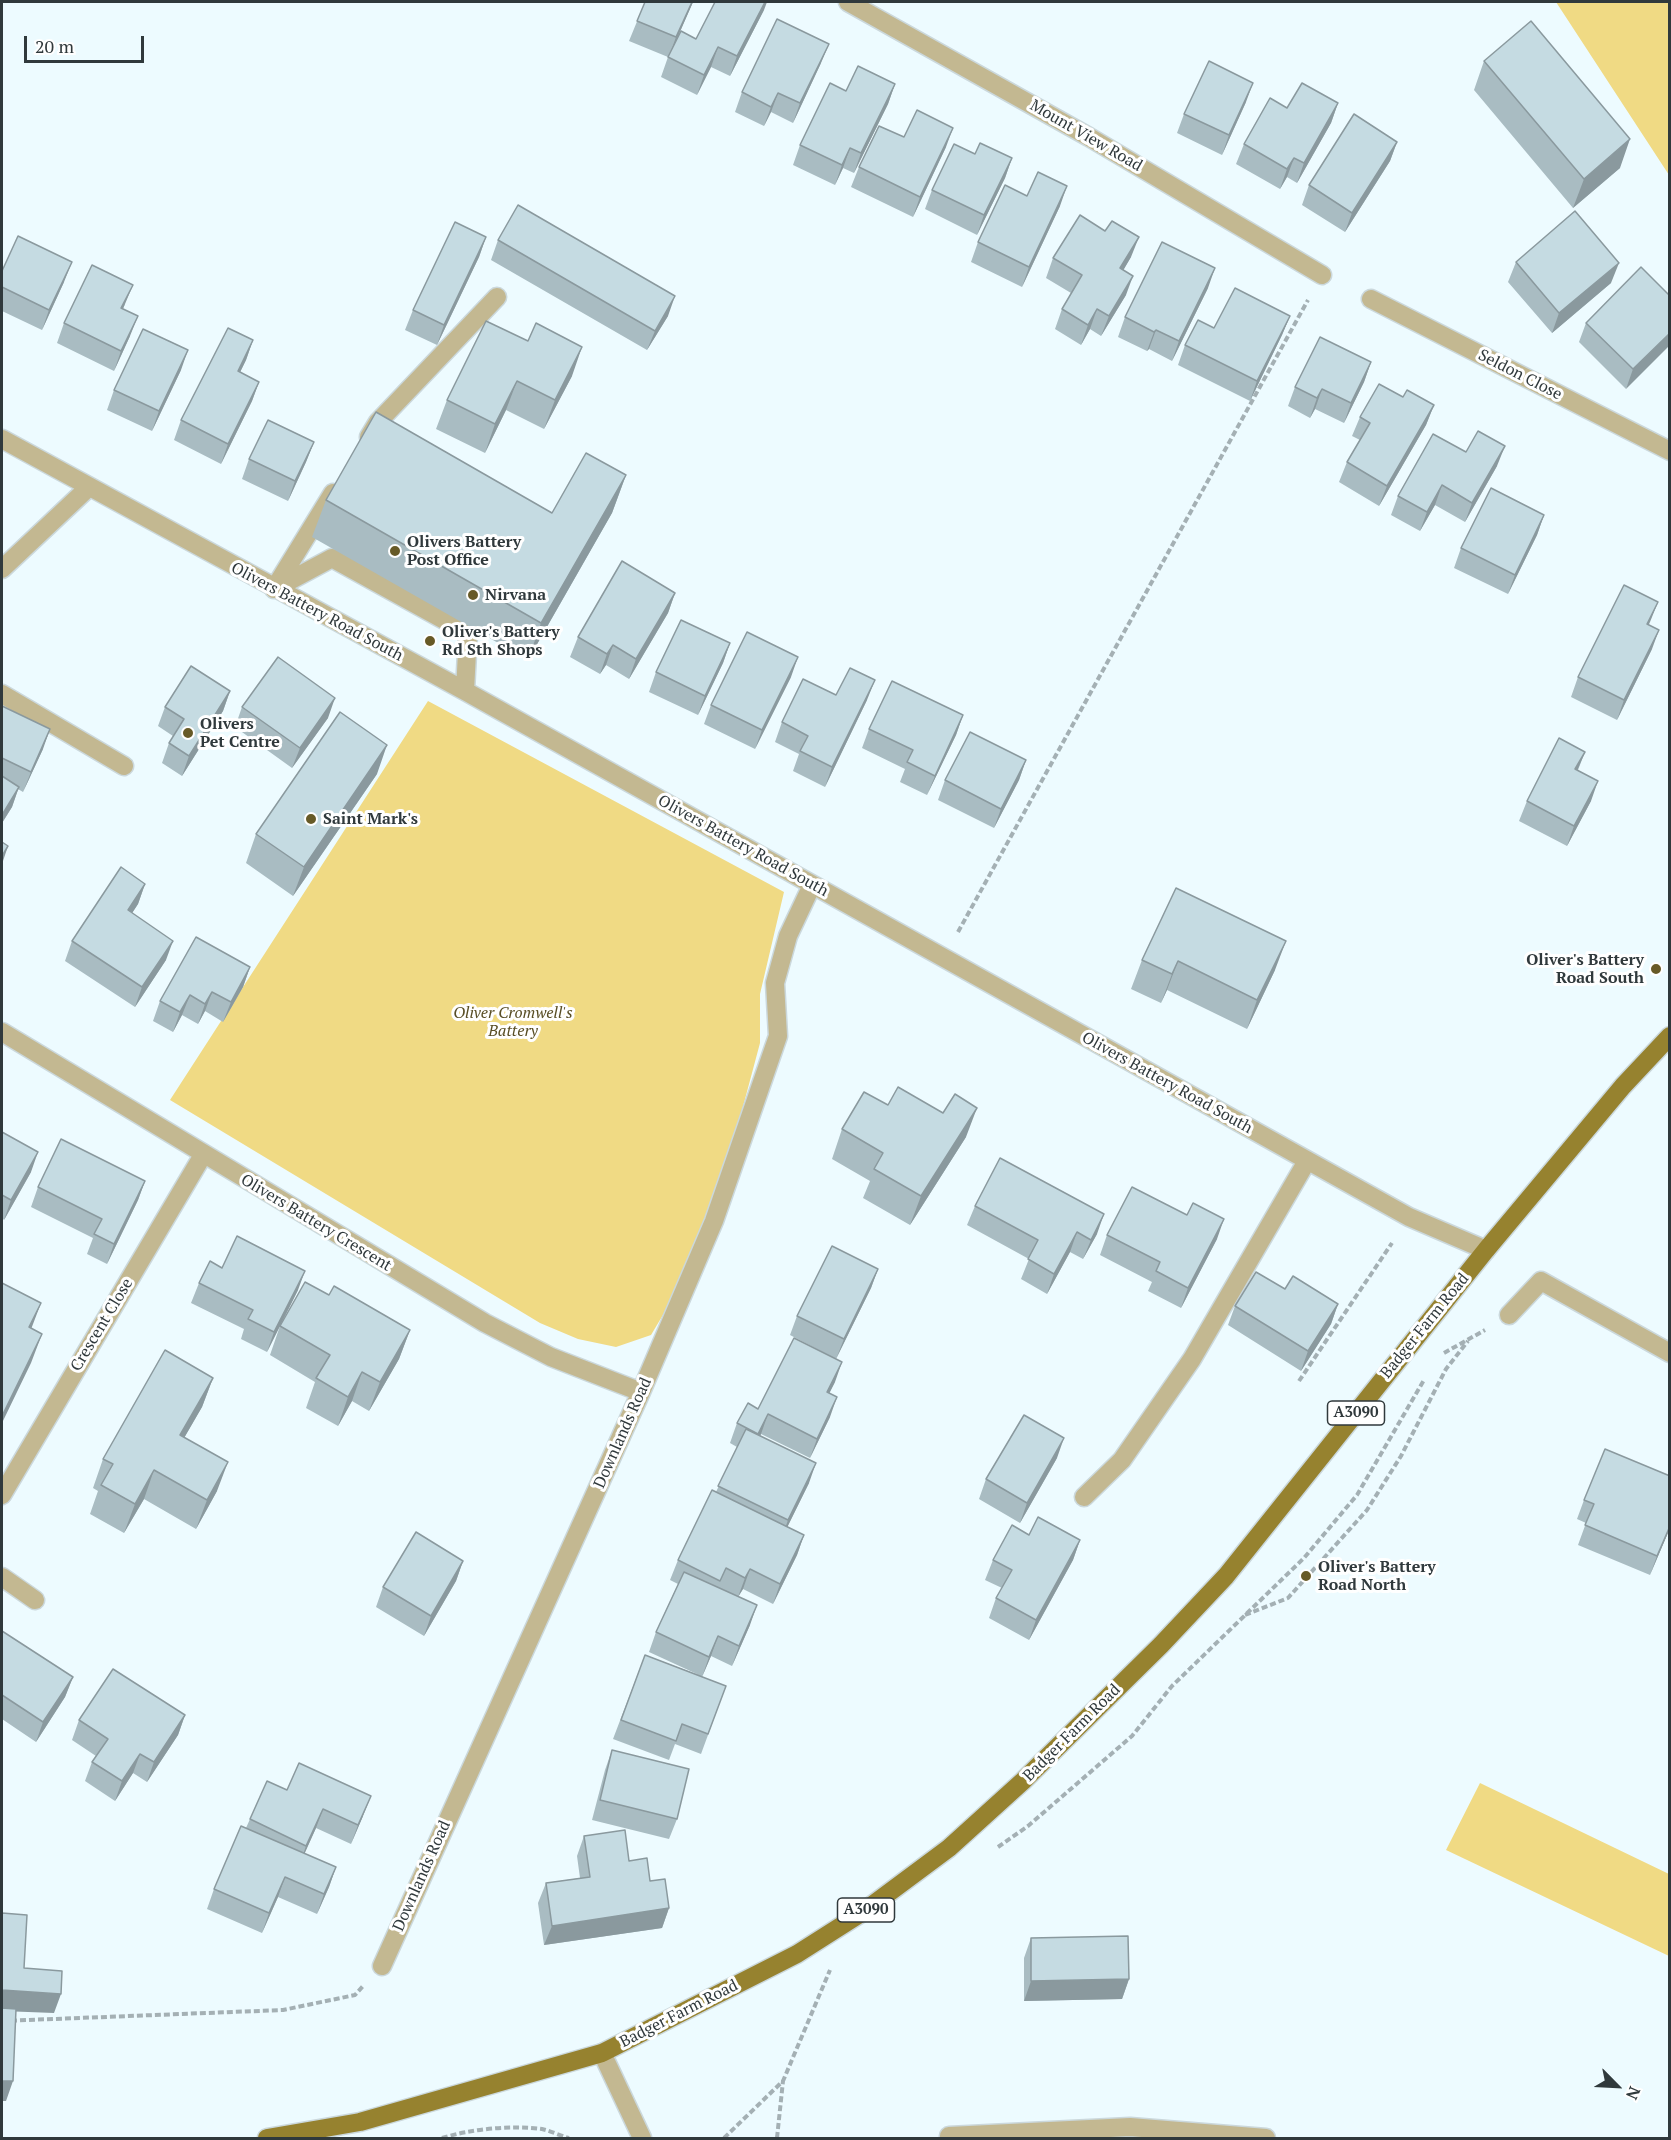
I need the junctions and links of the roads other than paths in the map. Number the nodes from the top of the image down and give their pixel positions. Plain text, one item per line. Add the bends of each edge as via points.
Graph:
1 (848, 2) edge
2 (1322, 275) road end
3 (497, 297) dead end
4 (1371, 299) dead end
5 (378, 422) junction
6 (399, 433) edge
7 (2, 439) edge
8 (359, 451) edge
9 (1670, 451) edge
10 (341, 481) edge
11 (88, 488) junction
12 (2, 569) edge
13 (274, 589) junction
14 (465, 691) junction
15 (2, 694) edge
16 (124, 766) dead end
17 (812, 885) junction
18 (2, 1032) edge
19 (1670, 1036) edge
20 (203, 1155) junction
21 (1307, 1161) junction
22 (1486, 1250) junction
23 (1509, 1316) dead end
24 (1670, 1353) edge
25 (641, 1392) junction
26 (2, 1495) edge
27 (1084, 1497) dead end
28 (2, 1577) edge
29 (35, 1600) dead end
30 (382, 1966) road end
31 (602, 2053) junction
32 (949, 2136) dead end
33 (267, 2139) edge
34 (642, 2139) edge
35 (1266, 2139) edge

1 - 2 street, Mount View Road via 1089,137
3 - 5 street
4 - 9 street, Seldon Close
5 - 6 street
5 - 8 street
7 - 11 street, Olivers Battery Road South
10 - 13 street
11 - 12 street
11 - 13 street, Olivers Battery Road South
13 - 14 street, Olivers Battery Road South
13 - 14 street via 332,558 468,633
14 - 17 street, Olivers Battery Road South
15 - 16 street
17 - 21 street, Olivers Battery Road South
17 - 25 street, Downlands Road via 788,936 775,983 778,1036 766,1077 714,1221
18 - 20 street, Olivers Battery Crescent
19 - 22 main road, Badger Farm Road / A3090 via 1623,1086
20 - 25 street, Olivers Battery Crescent via 485,1323 551,1357
20 - 26 street, Crescent Close
21 - 22 street, Olivers Battery Road South via 1409,1217
21 - 27 street via 1192,1359 1122,1460
22 - 31 main road, Badger Farm Road / A3090 via 1226,1576 1023,1781 949,1848 835,1930 797,1954
23 - 24 street via 1541,1281
25 - 30 street, Downlands Road
28 - 29 street
31 - 33 main road, Badger Farm Road / A3090 via 360,2122
31 - 34 street
32 - 35 street via 1130,2127

